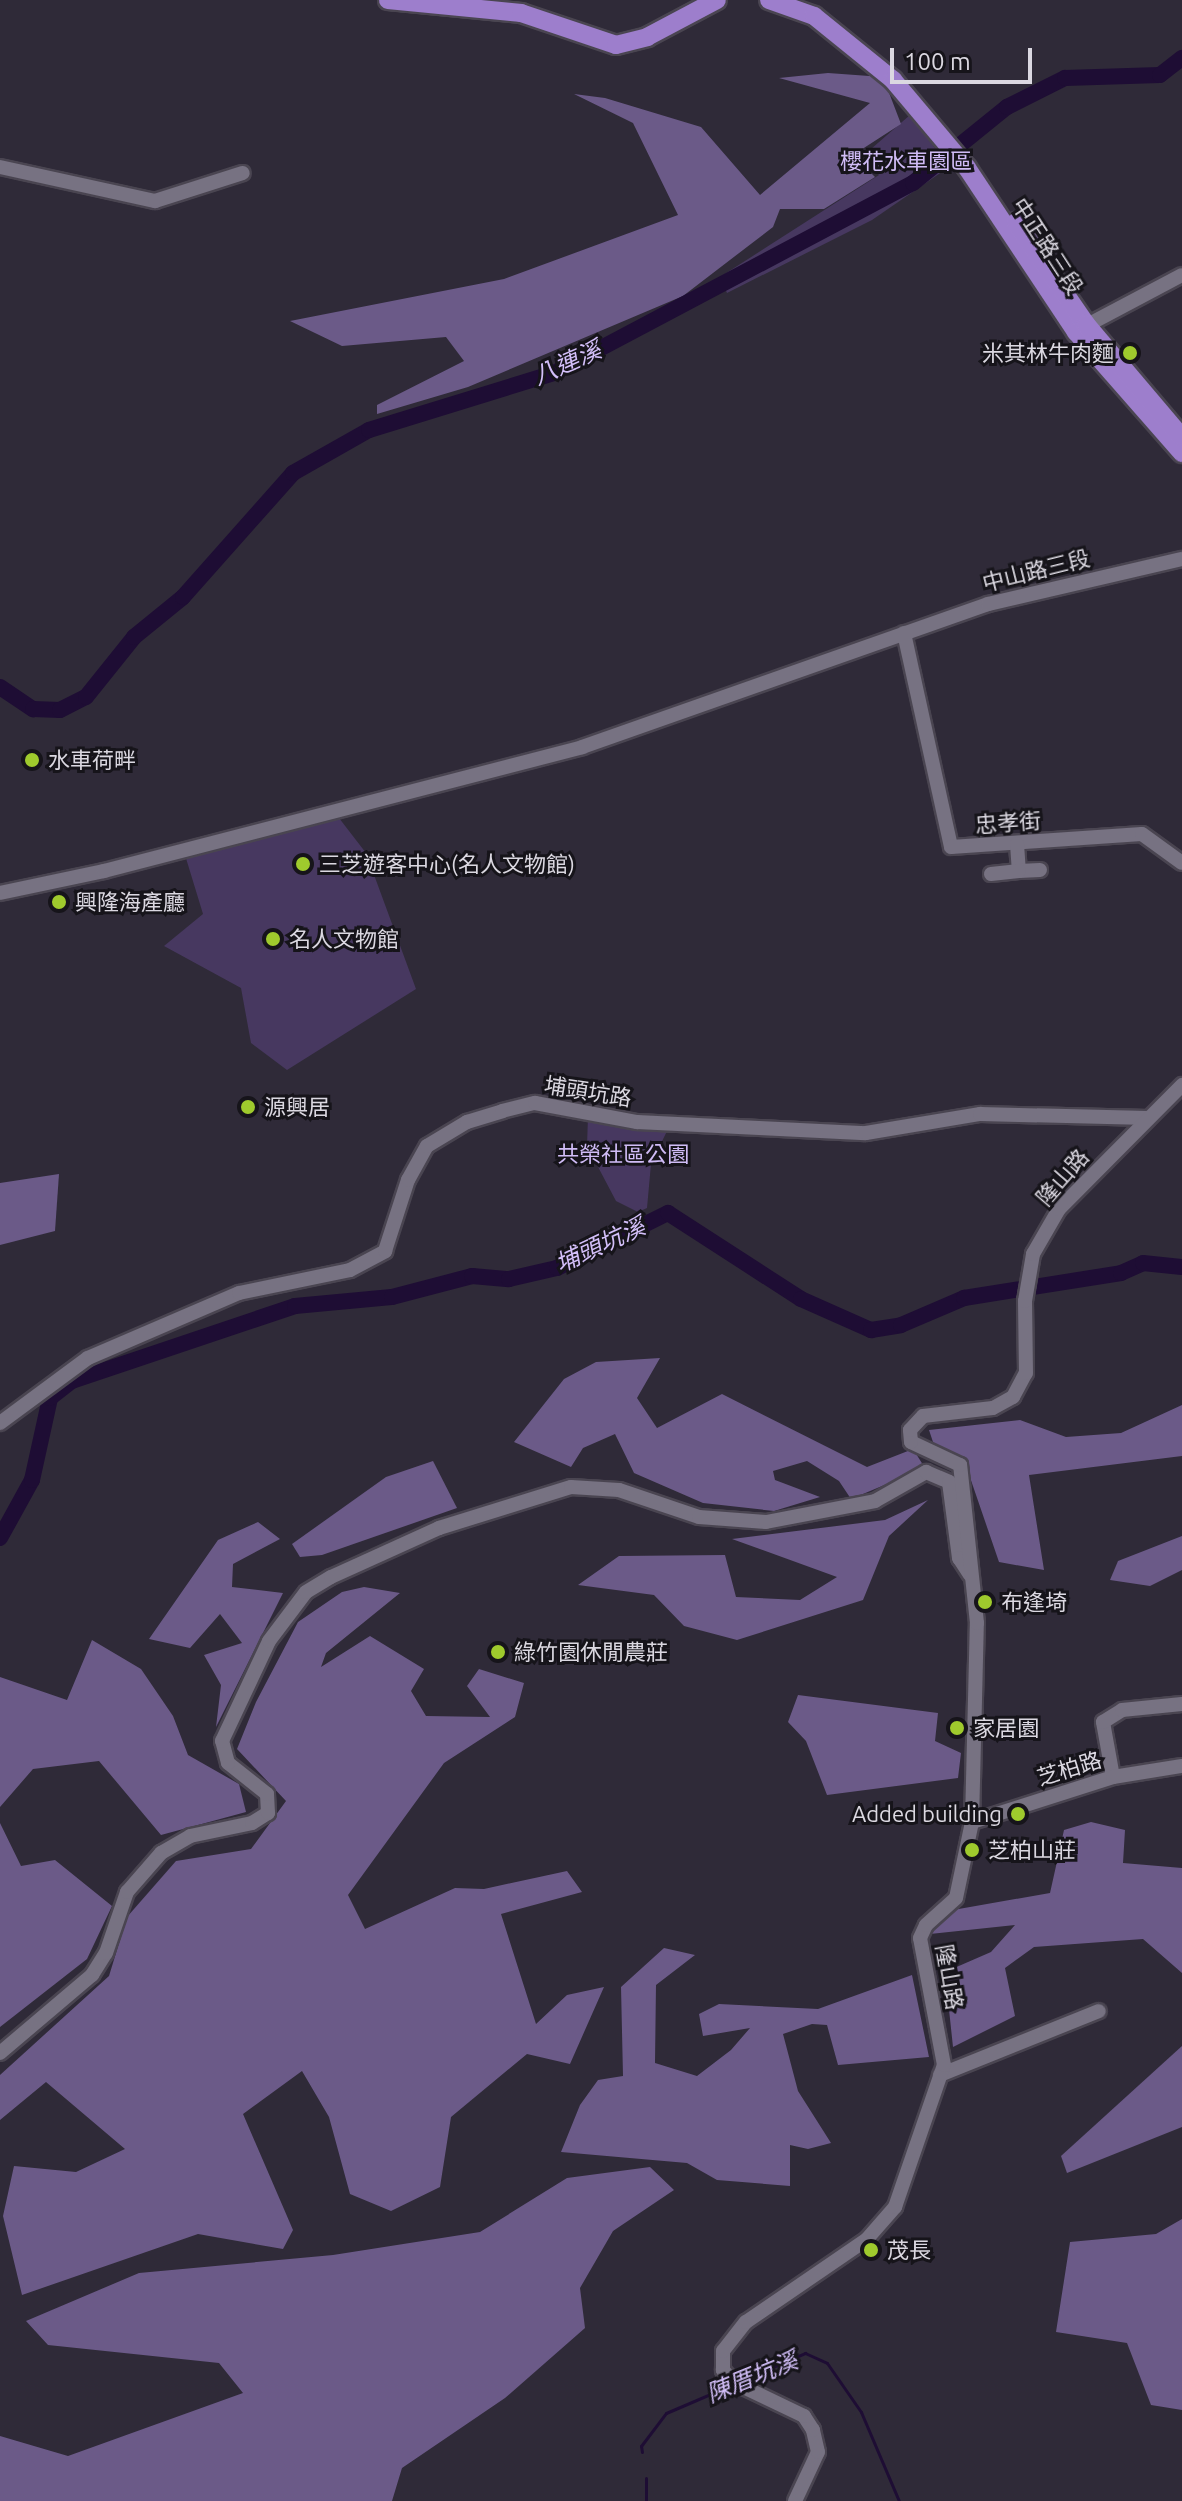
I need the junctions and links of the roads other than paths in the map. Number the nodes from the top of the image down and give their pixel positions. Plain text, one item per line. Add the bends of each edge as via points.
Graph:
1 (388, 0) edge
2 (717, 0) edge
3 (769, 0) edge
4 (0, 167) edge
5 (243, 173) dead end
6 (1182, 275) edge
7 (1081, 328) junction
8 (1182, 437) edge
9 (1182, 453) edge
10 (1182, 559) edge
11 (904, 633) junction
12 (1017, 844) junction
13 (1182, 863) edge
14 (1040, 870) dead end
15 (1019, 871) junction
16 (991, 874) dead end
17 (0, 893) edge
18 (1182, 1085) edge
19 (1148, 1118) junction
20 (0, 1423) edge
21 (971, 1576) junction
22 (1182, 1704) edge
23 (1182, 1766) edge
24 (1113, 1777) junction
25 (972, 1822) junction
26 (1099, 2011) dead end
27 (0, 2053) edge
28 (940, 2075) junction
29 (795, 2501) edge

1 - 2 main road via 521,13 616,45 647,37
3 - 7 main road, 中正路三段 via 814,16 893,80 963,162
4 - 5 street via 155,201
6 - 7 street
7 - 8 main road, 中正路三段
7 - 9 main road, 中正路三段
10 - 11 street, 中山路三段 via 1039,589
11 - 12 street, 忠孝街 via 951,847
11 - 17 street, 中山路三段 via 582,747
12 - 13 street, 忠孝街 via 1142,834
12 - 15 street
14 - 15 street
15 - 16 street
18 - 19 street, 隆山路
19 - 20 street, 埔頭坑路 via 980,1114 866,1133 637,1122 535,1103 502,1111 447,1131 427,1146 408,1180 385,1251 350,1270 239,1293 88,1358
19 - 21 street, 隆山路 via 1059,1209 1027,1276 1026,1373 1013,1397 993,1408 923,1416 910,1430 911,1442 960,1465
21 - 25 street, 隆山路 via 977,1623
21 - 27 street via 959,1558 949,1482 926,1472 875,1501 766,1522 699,1517 619,1490 571,1487 439,1528 331,1577 306,1592 269,1641 222,1741 228,1763 267,1794 268,1813 252,1823 190,1836 161,1853 127,1892 106,1953 92,1975
22 - 24 street via 1122,1710 1103,1722
23 - 24 street, 芝柏路
24 - 25 street, 芝柏路
25 - 28 street, 隆山路 via 956,1898 926,1925 920,1938 944,2065
26 - 28 street
28 - 29 street, 隆山路 via 895,2207 867,2239 732,2335 723,2351 723,2370 735,2383 804,2416 813,2430 818,2452

